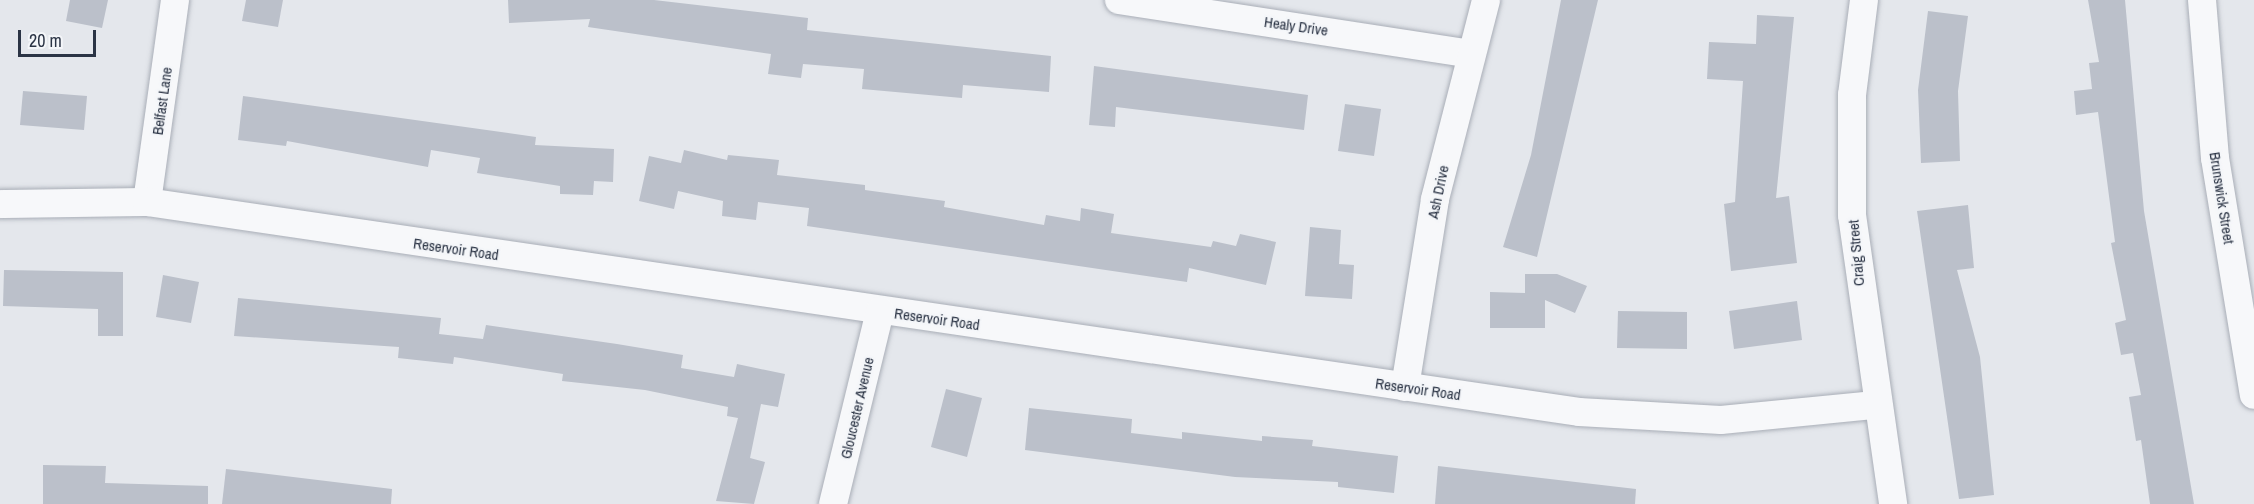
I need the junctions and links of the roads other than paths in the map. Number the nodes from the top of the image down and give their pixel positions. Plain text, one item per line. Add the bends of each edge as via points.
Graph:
1 (175, 0) edge
2 (1119, 0) edge
3 (1486, 0) edge
4 (1864, 0) edge
5 (2202, 0) edge
6 (1471, 54) junction
7 (147, 202) junction
8 (0, 204) edge
9 (880, 311) junction
10 (1405, 387) junction
11 (2254, 395) edge
12 (1875, 405) junction
13 (833, 504) edge
14 (1893, 504) edge

1 - 7 street, Belfast Lane
2 - 6 street, Healy Drive
3 - 6 street, Ash Drive
4 - 12 street, Craig Street via 1850,150 1859,286
5 - 11 street, Brunswick Street via 2215,158
6 - 10 street, Ash Drive via 1435,199
7 - 8 street, Reservoir Road
7 - 9 street, Reservoir Road
9 - 10 street, Reservoir Road
9 - 13 street, Gloucester Avenue
10 - 12 street, Reservoir Road via 1661,420 1721,420
12 - 14 street, Craig Street

